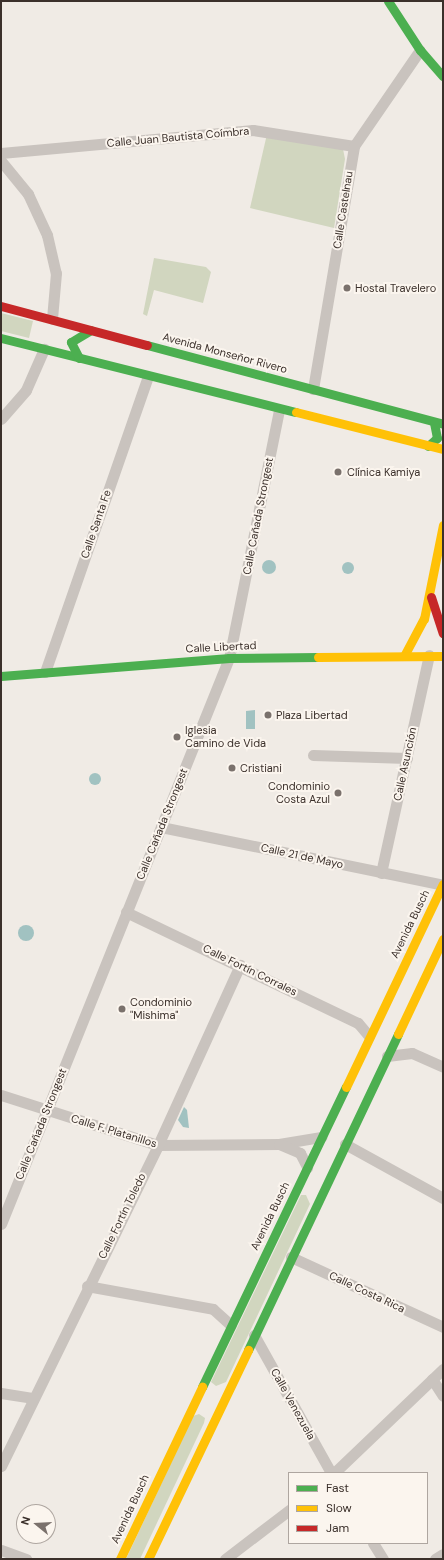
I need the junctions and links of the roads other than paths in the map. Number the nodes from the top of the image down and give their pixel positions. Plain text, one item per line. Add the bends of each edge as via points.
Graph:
1 (388, 1) edge
2 (420, 50) junction
3 (443, 76) edge
4 (354, 146) junction
5 (1, 153) edge
6 (1, 161) edge
7 (1, 306) edge
8 (52, 320) junction
9 (91, 330) junction
10 (1, 338) edge
11 (44, 349) junction
12 (79, 358) junction
13 (148, 376) junction
14 (313, 389) junction
15 (279, 410) junction
16 (1, 419) edge
17 (438, 423) edge
18 (428, 446) junction
19 (443, 450) edge
20 (443, 525) edge
21 (431, 592) junction
22 (443, 633) edge
23 (405, 654) junction
24 (429, 654) junction
25 (443, 656) edge
26 (229, 658) junction
27 (45, 672) junction
28 (1, 676) edge
29 (313, 755) dead end
30 (407, 758) junction
31 (160, 827) junction
32 (381, 873) junction
33 (443, 885) edge
34 (126, 912) junction
35 (443, 939) edge
36 (240, 965) junction
37 (370, 1036) junction
38 (387, 1056) junction
39 (443, 1067) edge
40 (1, 1095) edge
41 (47, 1110) junction
42 (334, 1111) junction
43 (356, 1119) junction
44 (322, 1135) junction
45 (340, 1139) junction
46 (279, 1144) junction
47 (158, 1145) junction
48 (307, 1167) junction
49 (331, 1173) junction
50 (296, 1189) junction
51 (443, 1198) edge
52 (317, 1202) junction
53 (1, 1224) edge
54 (291, 1257) junction
55 (88, 1286) junction
56 (231, 1325) junction
57 (443, 1327) edge
58 (254, 1335) junction
59 (443, 1368) edge
60 (432, 1379) junction
61 (201, 1387) junction
62 (1, 1393) edge
63 (225, 1396) junction
64 (443, 1396) edge
65 (34, 1398) junction
66 (190, 1410) junction
67 (213, 1422) junction
68 (1, 1466) edge
69 (331, 1472) edge
70 (333, 1472) edge
71 (288, 1511) edge
72 (374, 1544) edge
73 (1, 1550) edge
74 (443, 1554) edge
75 (26, 1559) edge
76 (120, 1559) edge
77 (148, 1559) edge
78 (225, 1559) edge
79 (383, 1559) edge
80 (435, 1559) edge

1 - 2 main road
2 - 3 main road
2 - 4 street, Calle Castelnau
4 - 5 street, Calle Juan Bautista Coímbra via 253,130
4 - 14 street, Calle Castelnau
6 - 8 street via 28,194 47,235 56,273
7 - 8 main road, Avenida Monseñor Rivero
8 - 9 main road, Avenida Monseñor Rivero
9 - 12 main road via 71,342 72,349
9 - 14 main road, Avenida Monseñor Rivero
10 - 11 main road
11 - 12 main road
11 - 16 street via 26,390
12 - 13 main road
13 - 15 main road
13 - 27 street, Calle Santa Fe
14 - 17 main road, Avenida Monseñor Rivero
15 - 18 main road
15 - 26 street, Calle Cañada Strongest
17 - 18 main road via 438,438
18 - 19 main road
20 - 21 main road
21 - 22 main road via 434,614
21 - 23 main road via 420,632
23 - 24 main road, Calle Libertad
23 - 26 main road, Calle Libertad
24 - 25 main road, Calle Libertad
24 - 30 street, Calle Asunción
26 - 27 main road, Calle Libertad
26 - 31 street, Calle Cañada Strongest
27 - 28 main road, Calle Libertad
29 - 30 street
30 - 32 street, Calle Asunción
31 - 32 street, Calle 21 de Mayo
31 - 34 street, Calle Cañada Strongest
32 - 33 street, Calle 21 de Mayo
33 - 37 main road, Avenida Busch
34 - 36 street, Calle Fortín Corrales
34 - 41 street, Calle Cañada Strongest
35 - 38 main road
36 - 37 street, Calle Fortín Corrales via 358,1023
36 - 47 street, Calle Fortín Toledo
37 - 42 main road, Avenida Busch
38 - 39 street via 412,1053
38 - 43 main road
40 - 41 street, Calle F. Platanillos
41 - 47 street, Calle F. Platanillos
41 - 53 street, Calle Cañada Strongest
42 - 43 main road via 343,1123
42 - 44 main road, Avenida Busch
43 - 45 main road
44 - 45 main road
44 - 46 street, Calle F. Platanillos
44 - 48 main road, Avenida Busch
45 - 49 main road
45 - 51 street
46 - 47 street, Calle F. Platanillos
46 - 48 street, Calle F. Platanillos via 300,1153
47 - 55 street, Calle Fortín Toledo
48 - 49 main road via 317,1177
48 - 50 main road, Avenida Busch
49 - 52 main road
50 - 52 main road via 310,1190
50 - 56 main road, Avenida Busch
52 - 54 main road
54 - 57 street, Calle Costa Rica
54 - 58 main road
55 - 56 street via 213,1309
55 - 65 street, Calle Fortín Toledo
56 - 61 main road, Avenida Busch
58 - 63 main road
58 - 69 street, Calle Venezuela
59 - 60 street
60 - 64 street
60 - 70 street
61 - 63 main road via 212,1397
61 - 66 main road, Avenida Busch
62 - 65 street
63 - 67 main road
65 - 68 street, Calle Fortín Toledo
66 - 67 main road via 205,1410
66 - 76 main road, Avenida Busch
67 - 77 main road
71 - 78 street
72 - 79 street
73 - 75 street
74 - 80 street

